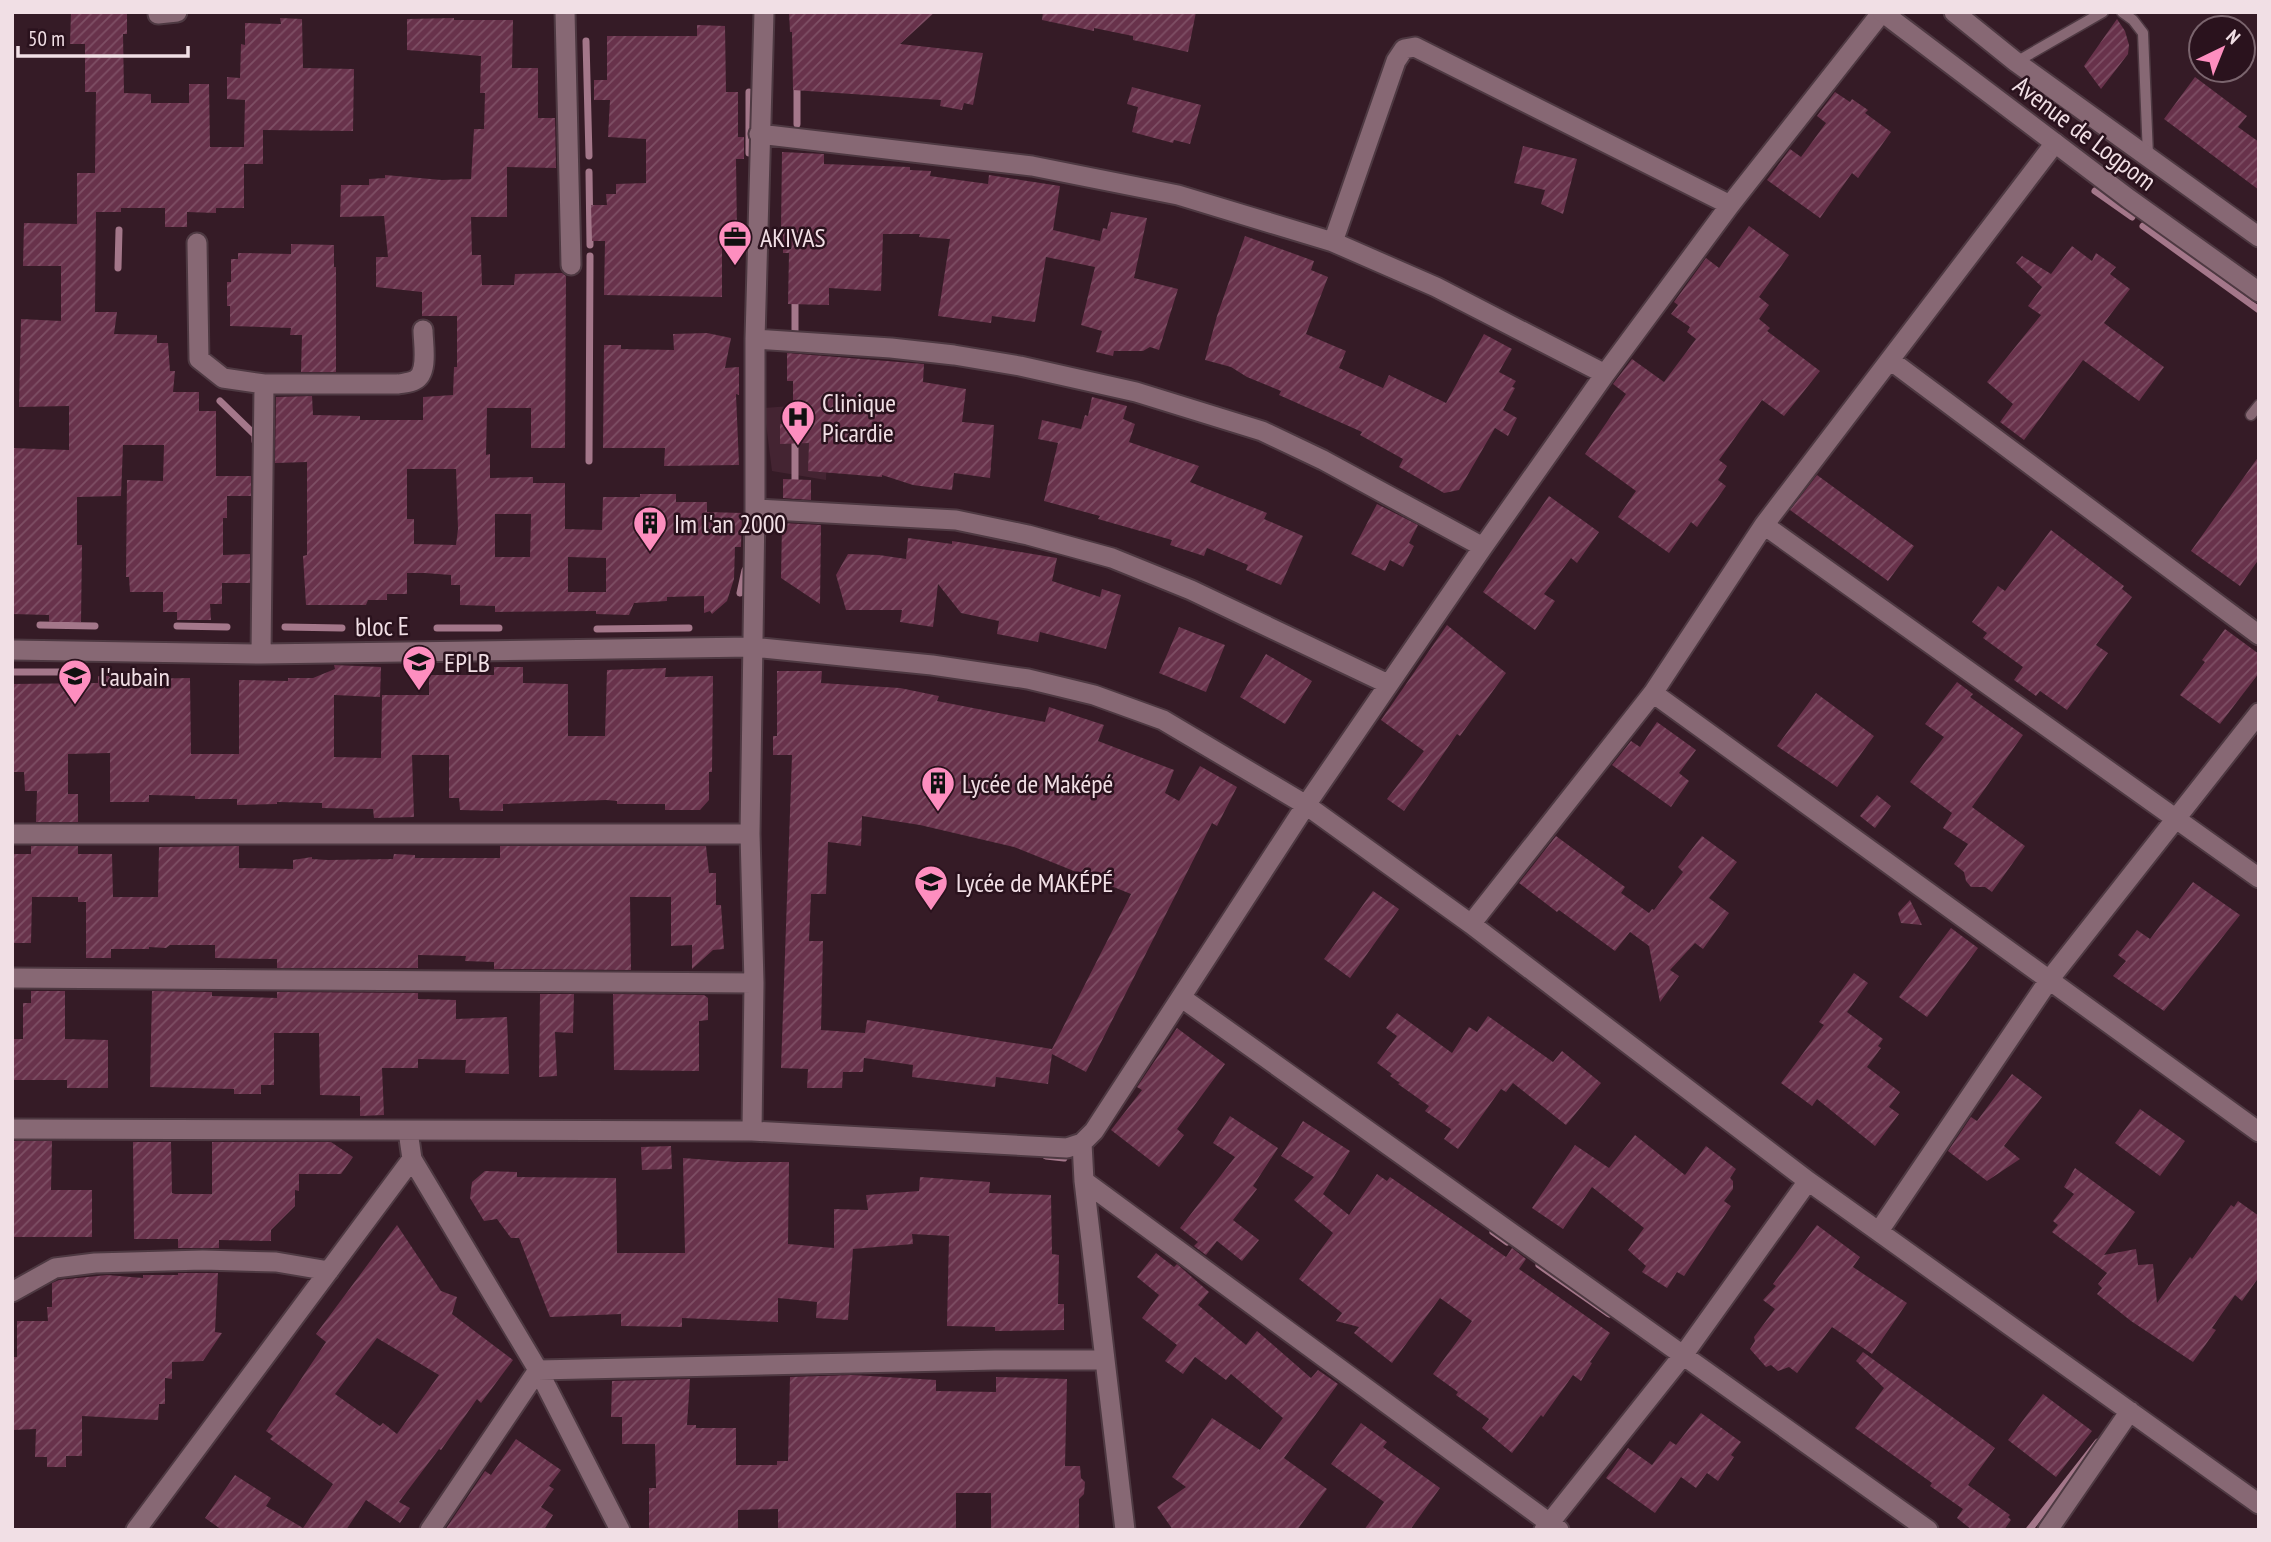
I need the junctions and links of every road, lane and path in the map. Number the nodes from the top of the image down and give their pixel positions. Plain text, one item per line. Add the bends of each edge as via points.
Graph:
1 (565, 12) edge
2 (764, 12) edge
3 (1882, 12) edge
4 (1954, 12) edge
5 (2103, 12) edge
6 (2122, 12) edge
7 (2016, 62) junction
8 (759, 134) junction
9 (2055, 143) junction
10 (2148, 157) junction
11 (1730, 205) junction
12 (2259, 237) edge
13 (1334, 242) junction
14 (197, 243) dead end
15 (571, 265) dead end
16 (2259, 292) edge
17 (423, 330) dead end
18 (755, 339) junction
19 (1890, 360) junction
20 (1605, 374) junction
21 (264, 384) junction
22 (2259, 405) edge
23 (2251, 415) dead end
24 (755, 509) junction
25 (1764, 525) junction
26 (1483, 547) junction
27 (2259, 635) edge
28 (752, 648) junction
29 (12, 650) edge
30 (261, 654) junction
31 (1388, 684) junction
32 (1653, 693) junction
33 (2259, 713) edge
34 (1306, 805) junction
35 (2176, 819) junction
36 (12, 834) edge
37 (750, 834) junction
38 (2259, 878) edge
39 (1471, 924) junction
40 (12, 978) edge
41 (2049, 980) junction
42 (754, 983) junction
43 (1182, 998) junction
44 (12, 1129) edge
45 (408, 1131) junction
46 (752, 1131) junction
47 (2259, 1132) edge
48 (1082, 1143) junction
49 (412, 1159) junction
50 (1084, 1181) junction
51 (1808, 1181) junction
52 (1879, 1231) junction
53 (329, 1270) junction
54 (12, 1292) edge
55 (1684, 1354) junction
56 (1105, 1360) junction
57 (538, 1370) junction
58 (2130, 1411) junction
59 (2259, 1504) edge
60 (1551, 1528) edge
61 (136, 1530) edge
62 (430, 1530) edge
63 (620, 1530) edge
64 (1125, 1530) edge
65 (1928, 1530) edge
66 (2048, 1530) edge

1 - 15 street
2 - 8 street
3 - 9 street, Avenue de Logpom
3 - 11 street
4 - 7 street, Avenue de Logpom
5 - 7 lane
6 - 10 lane via 2143,33
7 - 10 street, Avenue de Logpom
8 - 13 street via 1032,166 1178,195
8 - 18 street
9 - 16 street, Avenue de Logpom
9 - 19 street
10 - 12 street, Avenue de Logpom
11 - 13 street via 1415,47 1404,50 1396,61
11 - 20 street
13 - 20 street via 1436,287
14 - 21 street via 199,359 223,378
17 - 21 street via 423,367 414,381
18 - 24 street
18 - 26 street via 954,355 1136,392 1262,431
19 - 25 street
19 - 27 street
20 - 26 street
21 - 30 street
22 - 23 lane
24 - 28 street
24 - 31 street via 956,520 1112,558 1191,590
25 - 32 street
25 - 35 street
26 - 31 street
28 - 30 street, bloc E
28 - 34 street, bloc E via 932,665 1094,695 1163,720
28 - 37 street
29 - 30 street, bloc E
31 - 34 street
32 - 39 street
32 - 41 street
33 - 35 street
34 - 39 street, bloc E
34 - 43 street
35 - 38 street
35 - 41 street
36 - 37 street
37 - 42 street
39 - 51 street, bloc E
40 - 42 street
41 - 47 street
41 - 52 street
42 - 46 street
43 - 48 street
43 - 55 street
44 - 45 street
45 - 46 street
45 - 49 street
46 - 48 street via 1068,1148
48 - 50 street
49 - 53 street
49 - 57 street
50 - 56 street
50 - 60 street
51 - 52 street, bloc E
51 - 55 street
52 - 58 street, bloc E
53 - 54 street via 215,1260 95,1263 55,1268
53 - 61 street
55 - 60 street
55 - 65 street
56 - 57 street
56 - 64 street
57 - 62 street
57 - 63 street
58 - 59 street, bloc E
58 - 66 street

